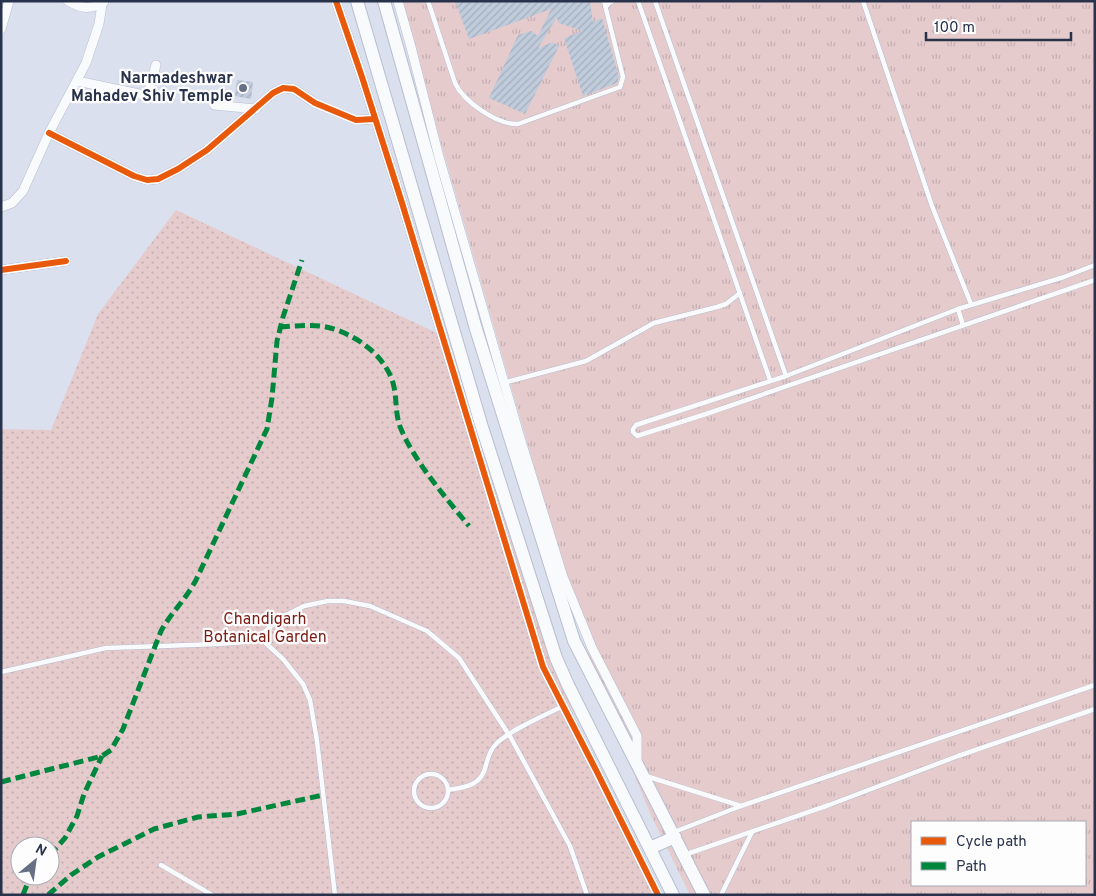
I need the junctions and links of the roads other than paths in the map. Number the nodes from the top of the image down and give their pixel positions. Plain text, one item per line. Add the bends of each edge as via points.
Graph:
1 (9, 1) edge
2 (68, 1) edge
3 (336, 1) edge
4 (357, 1) edge
5 (384, 1) edge
6 (398, 1) edge
7 (428, 1) edge
8 (604, 1) edge
9 (613, 1) edge
10 (638, 1) edge
11 (655, 1) edge
12 (863, 1) edge
13 (104, 2) edge
14 (606, 7) junction
15 (1, 29) edge
16 (156, 65) dead end
17 (77, 81) junction
18 (214, 105) dead end
19 (256, 109) junction
20 (375, 119) junction
21 (48, 133) junction
22 (1, 207) edge
23 (66, 261) dead end
24 (1095, 265) edge
25 (1, 270) edge
26 (1095, 280) edge
27 (740, 293) junction
28 (971, 304) junction
29 (958, 309) junction
30 (963, 324) junction
31 (786, 376) junction
32 (770, 380) junction
33 (499, 384) junction
34 (258, 637) junction
35 (1, 672) edge
36 (1095, 685) edge
37 (563, 706) junction
38 (1095, 709) edge
39 (509, 734) junction
40 (643, 775) junction
41 (448, 790) junction
42 (742, 806) junction
43 (752, 832) junction
44 (674, 835) junction
45 (650, 848) junction
46 (684, 856) junction
47 (161, 865) dead end
48 (212, 895) edge
49 (335, 895) edge
50 (587, 895) edge
51 (658, 895) edge
52 (673, 895) edge
53 (704, 895) edge
54 (721, 895) edge

1 - 15 street
2 - 13 street via 85,9
3 - 20 street
4 - 45 main road via 481,424 556,658
5 - 33 main road via 476,329
6 - 33 street
7 - 14 lane via 461,94 496,119 512,124 620,87 623,77
8 - 14 lane
9 - 14 lane
10 - 27 lane
11 - 31 lane
12 - 28 lane via 932,206
13 - 17 street via 93,43
16 - 17 street via 149,90 144,95
17 - 21 street
18 - 19 street
19 - 20 street via 283,88 294,90 314,103 356,120
19 - 21 street via 207,150 158,179 134,176
20 - 37 street via 543,667
21 - 22 street via 23,192 12,203
23 - 25 street
24 - 28 lane
26 - 30 lane
27 - 32 lane
27 - 33 lane via 726,304 654,323 586,361
28 - 29 lane
29 - 30 lane
29 - 31 lane
30 - 32 lane via 706,414 637,436 632,432 636,425
31 - 32 lane
33 - 40 main road via 574,641
34 - 35 lane via 245,642 218,644 106,648
34 - 39 lane via 280,618 304,606 328,601 370,606 427,631 459,658
34 - 49 lane via 283,659 303,684 310,700
36 - 42 lane
37 - 39 lane
37 - 51 street
38 - 43 lane
39 - 41 lane via 491,750 482,777 476,783
39 - 50 lane via 570,846
40 - 42 lane
40 - 44 main road
41 - 41 lane via 445,802 435,808 424,807 414,792 416,782 430,774 444,780
42 - 44 lane
43 - 46 lane
43 - 54 lane
44 - 45 main road
44 - 46 main road
45 - 52 main road
46 - 53 main road
47 - 48 lane

